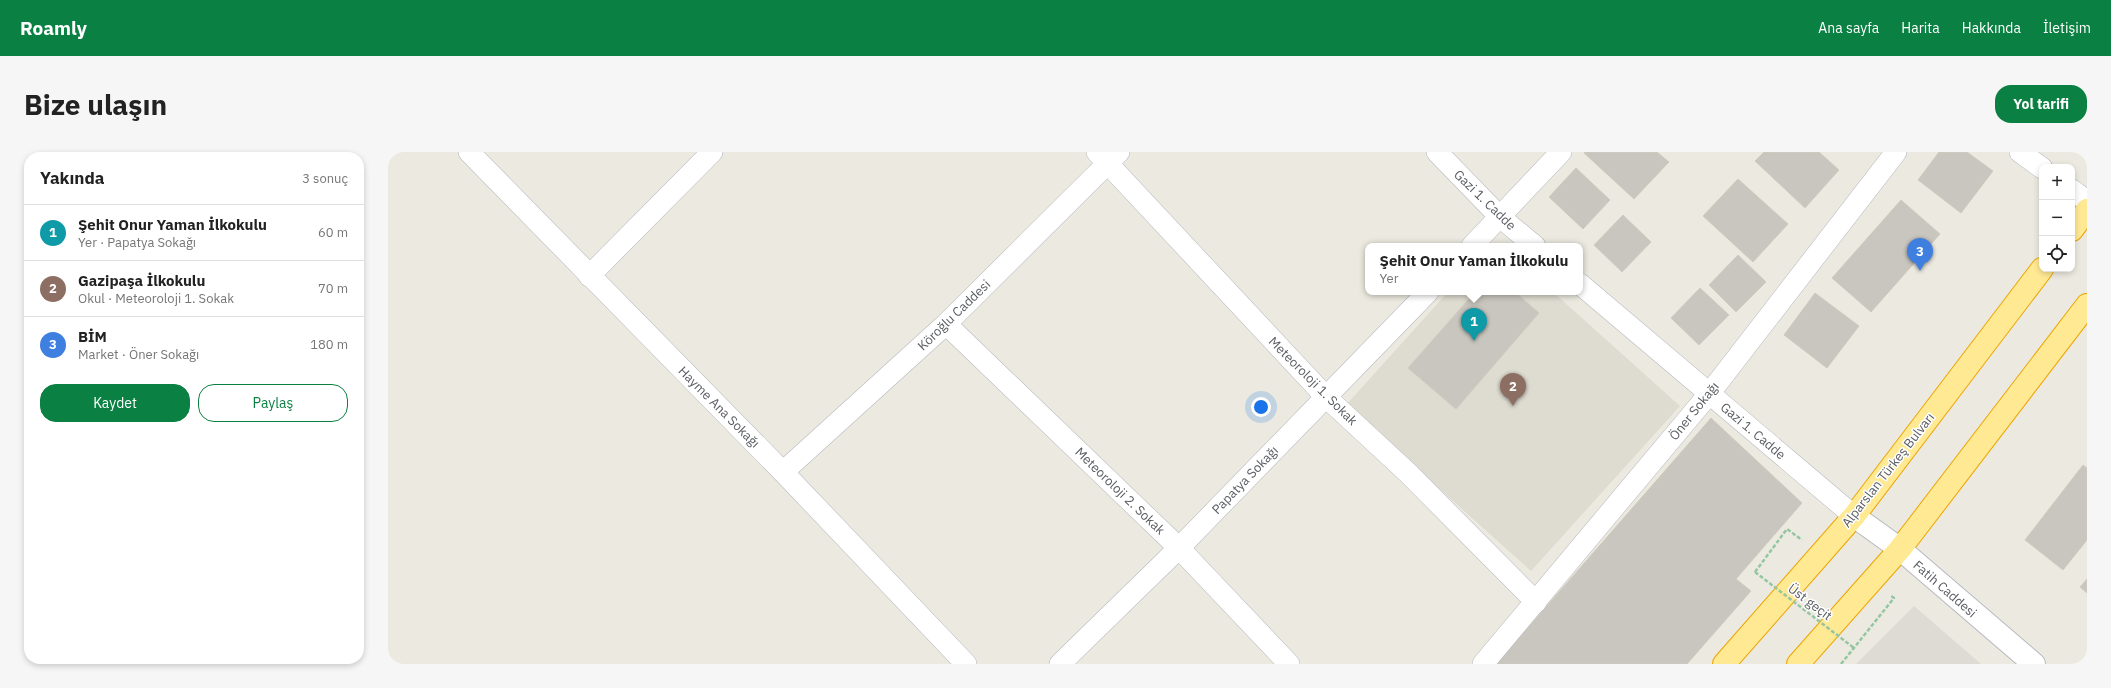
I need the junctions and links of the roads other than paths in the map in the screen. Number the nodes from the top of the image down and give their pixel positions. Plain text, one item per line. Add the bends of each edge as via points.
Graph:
1 (469, 152) edge
2 (712, 152) edge
3 (1437, 152) edge
4 (1561, 152) edge
5 (1896, 152) edge
6 (2020, 152) edge
7 (1107, 156) edge
8 (2039, 166) edge
9 (2075, 192) edge
10 (2087, 201) edge
11 (2087, 210) edge
12 (1500, 217) junction
13 (2075, 226) edge
14 (1475, 243) edge
15 (1531, 243) edge
16 (2040, 272) edge
17 (589, 276) junction
18 (1583, 287) edge
19 (1425, 295) edge
20 (2087, 305) edge
21 (946, 324) junction
22 (1709, 394) junction
23 (1326, 397) junction
24 (783, 472) junction
25 (1854, 516) junction
26 (1179, 548) junction
27 (1900, 549) junction
28 (1536, 602) junction
29 (966, 664) edge
30 (1060, 664) edge
31 (1290, 664) edge
32 (1483, 664) edge
33 (1724, 664) edge
34 (1798, 664) edge
35 (2034, 664) edge

1 - 17 street, Hayme Ana Sokağı
2 - 17 street
3 - 12 street, Gazi 1. Cadde
4 - 12 street
5 - 22 street, Öner Sokağı
6 - 8 street
7 - 21 street, Köroğlu Caddesi
7 - 23 street, Meteoroloji 1. Sokak
9 - 10 street
11 - 13 highway
12 - 14 street
12 - 15 street, Gazi 1. Cadde
16 - 25 highway, Alparslan Türkeş Bulvarı
17 - 24 street, Hayme Ana Sokağı
18 - 22 street, Gazi 1. Cadde
19 - 23 street, Papatya Sokağı
20 - 27 highway
21 - 24 street, Köroğlu Caddesi
21 - 26 street, Meteoroloji 2. Sokak
22 - 25 street, Gazi 1. Cadde
22 - 28 street, Öner Sokağı
23 - 26 street, Papatya Sokağı
23 - 28 street, Meteoroloji 1. Sokak via 1408,473
24 - 29 street, Hayme Ana Sokağı
25 - 27 main road, Fatih Caddesi
25 - 33 highway, Alparslan Türkeş Bulvarı
26 - 30 street, Papatya Sokağı
26 - 31 street, Meteoroloji 2. Sokak
27 - 34 highway
27 - 35 main road, Fatih Caddesi
28 - 32 street, Öner Sokağı

